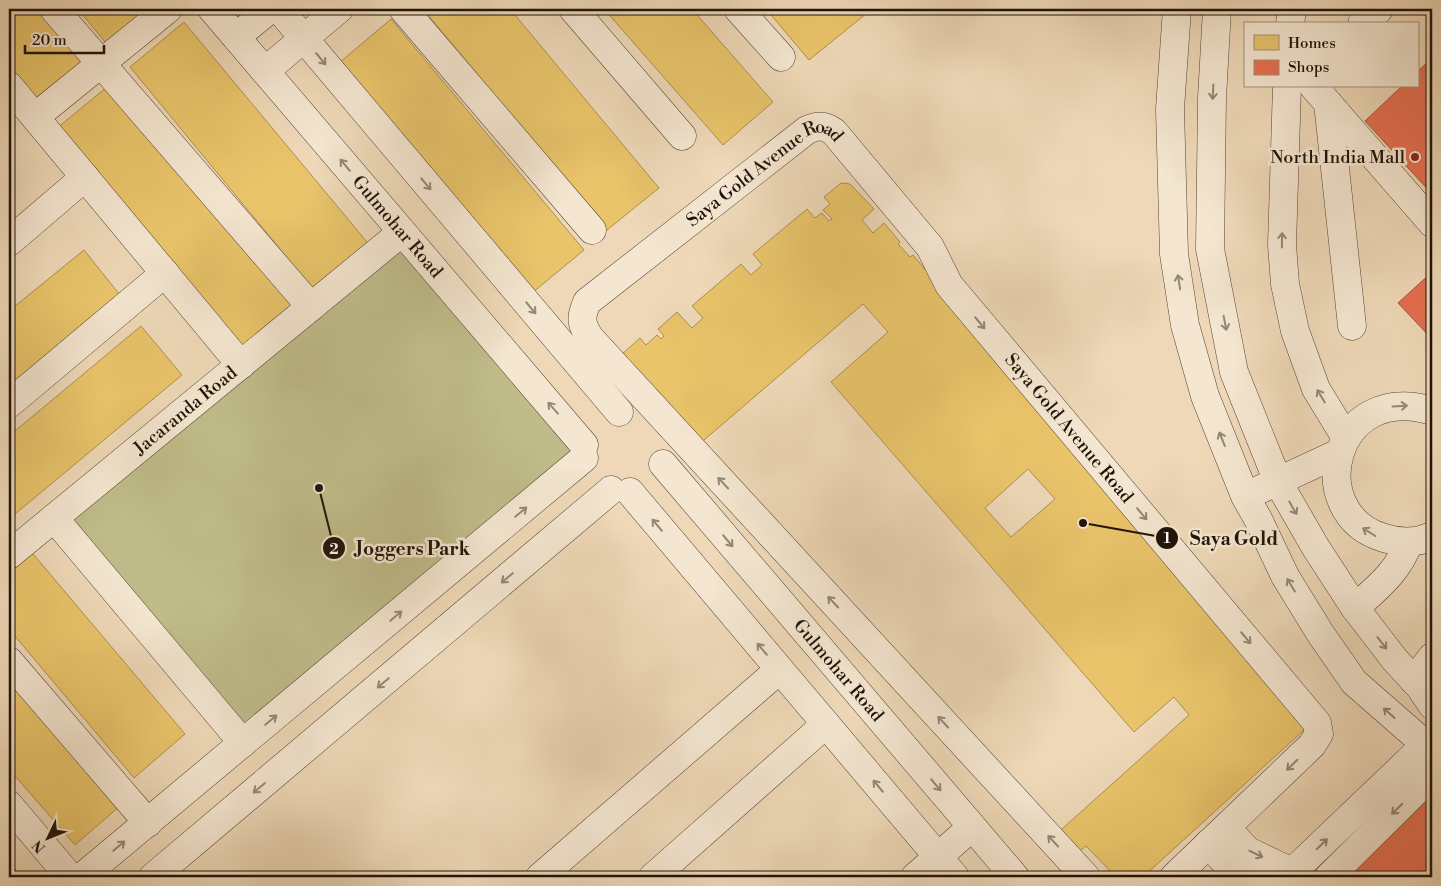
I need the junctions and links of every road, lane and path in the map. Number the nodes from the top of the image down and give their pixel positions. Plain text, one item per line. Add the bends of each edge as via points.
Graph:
1 (54, 9) edge
2 (168, 9) edge
3 (212, 9) edge
4 (270, 9) edge
5 (279, 9) edge
6 (339, 9) edge
7 (403, 9) edge
8 (573, 9) edge
9 (738, 9) edge
10 (1177, 9) edge
11 (1217, 9) edge
12 (1292, 9) edge
13 (1379, 9) edge
14 (1290, 22) edge
15 (1364, 22) edge
16 (236, 37) junction
17 (304, 38) junction
18 (781, 57) dead end
19 (1173, 59) junction
20 (100, 64) junction
21 (1214, 66) junction
22 (265, 70) junction
23 (9, 86) edge
24 (1301, 90) edge
25 (35, 117) junction
26 (682, 136) dead end
27 (85, 177) junction
28 (1432, 223) edge
29 (592, 230) dead end
30 (402, 232) junction
31 (9, 242) edge
32 (165, 273) junction
33 (311, 307) junction
34 (1352, 326) dead end
35 (241, 364) junction
36 (9, 404) edge
37 (1432, 411) edge
38 (619, 412) junction
39 (1342, 445) junction
40 (584, 452) junction
41 (663, 464) junction
42 (1278, 482) junction
43 (620, 491) junction
44 (1245, 496) junction
45 (54, 518) junction
46 (1420, 539) edge
47 (9, 555) edge
48 (1355, 608) junction
49 (1432, 657) edge
50 (9, 661) edge
51 (779, 670) junction
52 (1414, 681) junction
53 (1432, 705) edge
54 (826, 724) junction
55 (243, 743) junction
56 (1430, 748) edge
57 (1432, 775) edge
58 (10, 809) edge
59 (148, 823) junction
60 (972, 827) junction
61 (1217, 836) junction
62 (946, 867) edge
63 (1289, 875) edge
64 (70, 877) edge
65 (82, 877) edge
66 (153, 877) edge
67 (540, 877) edge
68 (653, 877) edge
69 (914, 877) edge
70 (1015, 877) edge
71 (1086, 877) edge
72 (1174, 877) edge
73 (1252, 877) edge
74 (1329, 877) edge

1 - 20 street
2 - 20 street
3 - 16 street, Gulmohar Road
4 - 16 street
5 - 17 street
6 - 17 street
7 - 29 street
8 - 26 street
9 - 18 street
10 - 19 street
11 - 21 street
12 - 14 street
13 - 15 street
16 - 22 street, Gulmohar Road
17 - 22 street
17 -> 38 street
19 - 21 street
44 -> 19 street via 1205,396 1186,325 1174,254 1170,109
20 - 25 street
20 - 33 street
21 -> 42 street via 1210,249 1234,372
30 -> 22 street, Gulmohar Road
23 - 25 street, Jacaranda Road
24 - 28 street
24 - 34 street
39 -> 24 street via 1316,389 1295,331 1285,284 1282,245
25 - 27 street, Jacaranda Road
27 - 31 street
27 - 32 street, Jacaranda Road
30 - 33 street
40 -> 30 street, Gulmohar Road
32 - 35 street, Jacaranda Road
32 - 36 street
33 - 35 street
35 - 45 street, Jacaranda Road
39 -> 37 street via 1357,425 1384,408 1401,405
38 - 40 street via 596,423 588,435
38 - 41 street via 640,415 652,423 661,437
39 - 42 street
46 -> 39 street via 1392,541 1376,536 1351,516 1337,486 1336,469
40 - 43 street via 592,476
55 -> 40 street
41 - 43 street via 656,477 641,488
41 -> 60 street, Gulmohar Road
42 - 44 street
42 -> 48 street
51 -> 43 street
43 -> 66 street
56 -> 44 street via 1354,682 1285,576
45 - 47 street, Jacaranda Road
45 - 55 street
46 - 48 street via 1404,555 1391,576
48 -> 52 street
49 - 52 street
50 - 59 street
51 - 54 street
51 - 67 street
52 - 53 street
62 -> 54 street
54 - 68 street
55 - 59 street
63 -> 56 street
57 -> 74 street
58 - 64 street
65 -> 59 street
60 - 62 street
60 - 70 street, Gulmohar Road
61 -> 63 street
71 -> 61 street, Saya Gold Avenue Road via 583,327 582,314 587,302 806,130 814,127 821,125 834,132 930,247 949,286 1317,723 1319,734 1312,745
61 - 72 street, Saya Gold Avenue Road
61 - 73 street via 1230,867
62 - 69 street

